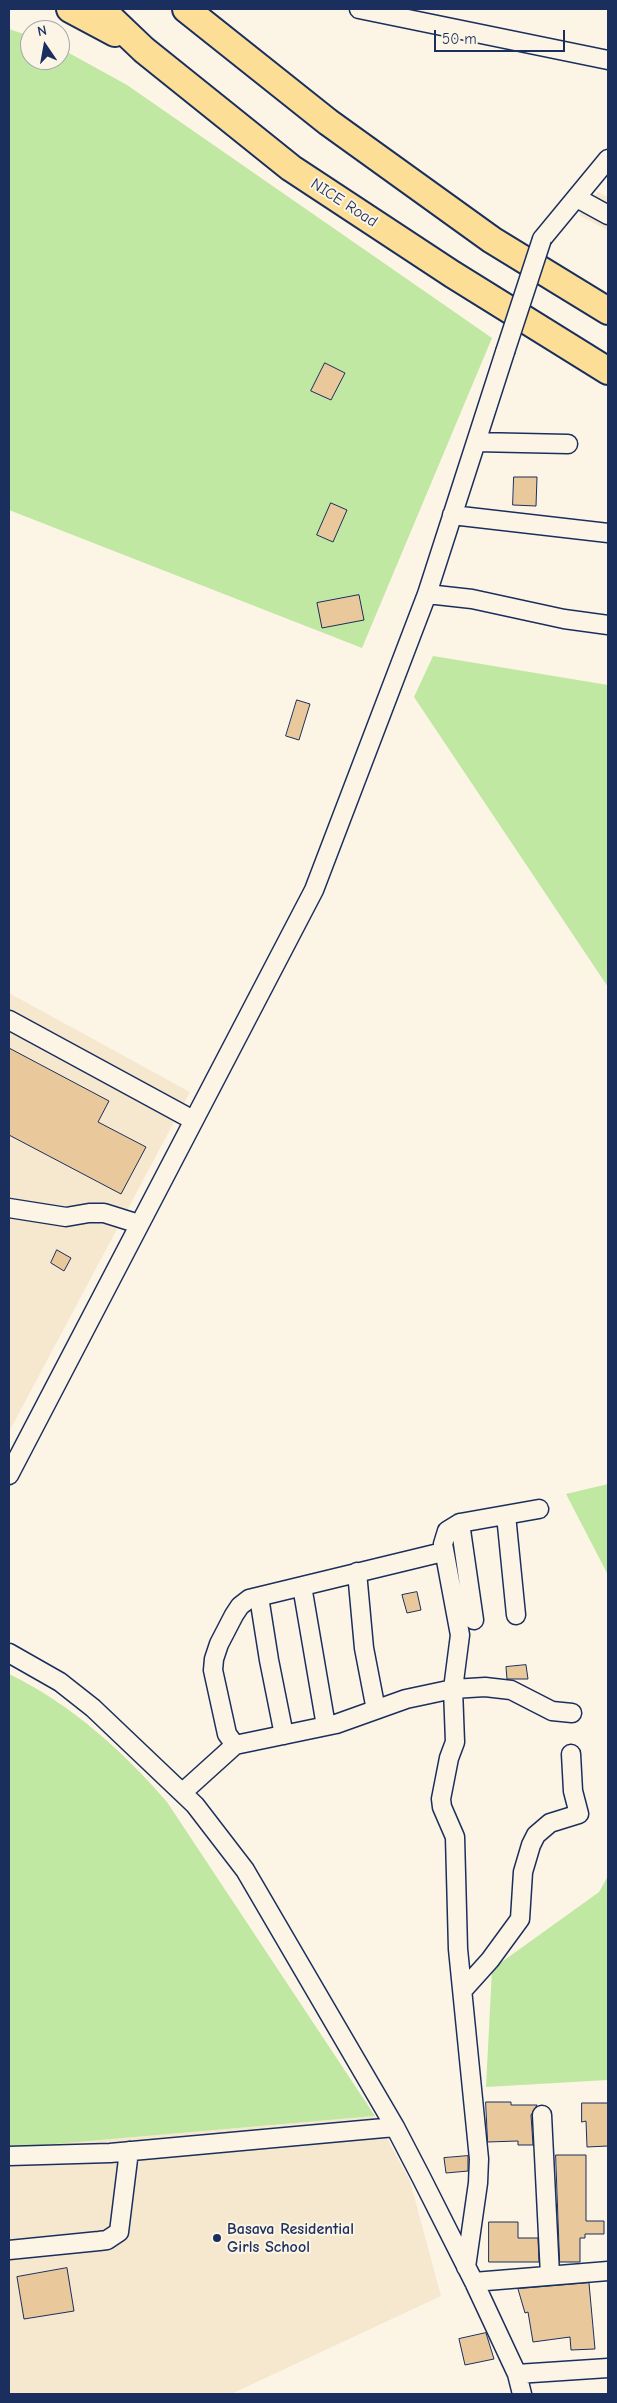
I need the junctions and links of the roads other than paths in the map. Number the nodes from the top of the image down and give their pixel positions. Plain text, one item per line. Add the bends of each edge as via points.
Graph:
1 (70, 9) edge
2 (100, 9) edge
3 (186, 9) edge
4 (359, 9) edge
5 (144, 50) junction
6 (608, 60) edge
7 (608, 159) edge
8 (577, 198) junction
9 (608, 215) edge
10 (608, 311) edge
11 (608, 370) edge
12 (476, 442) junction
13 (568, 444) dead end
14 (452, 515) junction
15 (608, 533) edge
16 (427, 594) junction
17 (608, 625) edge
18 (9, 1020) edge
19 (193, 1120) junction
20 (9, 1208) edge
21 (139, 1224) junction
22 (9, 1474) edge
23 (539, 1509) dead end
24 (506, 1515) junction
25 (460, 1523) junction
26 (443, 1552) junction
27 (357, 1572) junction
28 (302, 1586) junction
29 (259, 1597) junction
30 (516, 1615) dead end
31 (474, 1620) dead end
32 (9, 1653) edge
33 (453, 1689) junction
34 (376, 1710) junction
35 (572, 1713) dead end
36 (326, 1726) junction
37 (284, 1735) junction
38 (235, 1745) junction
39 (572, 1754) dead end
40 (182, 1792) junction
41 (463, 1990) junction
42 (542, 2115) dead end
43 (395, 2127) junction
44 (129, 2151) junction
45 (9, 2156) edge
46 (9, 2250) edge
47 (608, 2271) edge
48 (470, 2274) junction
49 (550, 2275) junction
50 (608, 2368) edge
51 (516, 2374) junction
52 (522, 2394) edge

1 - 5 highway
2 - 5 highway, NICE Road
3 - 10 highway via 328,122 492,240
4 - 6 street
5 - 11 highway, NICE Road via 291,168 452,274
7 - 8 street
8 - 9 street
8 - 12 street, bridge via 542,239
12 - 13 street
12 - 14 street
14 - 15 street
14 - 16 street
16 - 17 street via 472,599
16 - 19 street via 314,890
18 - 19 street
19 - 21 street
20 - 21 street via 66,1217 89,1212 104,1213
21 - 22 street
23 - 24 street
24 - 25 street
24 - 30 street
25 - 26 street via 447,1531
25 - 31 street
26 - 27 street
26 - 33 street via 460,1635
27 - 28 street
27 - 34 street via 364,1648
28 - 29 street
28 - 36 street
29 - 37 street
29 - 38 street via 240,1606 214,1660 213,1670 227,1734
32 - 40 street via 83,1699
33 - 34 street via 406,1699
33 - 35 street via 485,1687 511,1690 552,1712
33 - 41 street via 455,1742 441,1800 455,1837 458,1949
34 - 36 street
36 - 37 street
37 - 38 street
38 - 40 street
39 - 41 street via 573,1791 579,1814 550,1823 536,1835 523,1872 520,1919
40 - 43 street via 209,1821 245,1870
41 - 48 street via 478,2159
42 - 49 street
43 - 44 street
43 - 48 street
44 - 45 street
44 - 46 street via 119,2232 115,2236 99,2241
47 - 49 street
48 - 49 street
48 - 51 street
50 - 51 street
51 - 52 street

